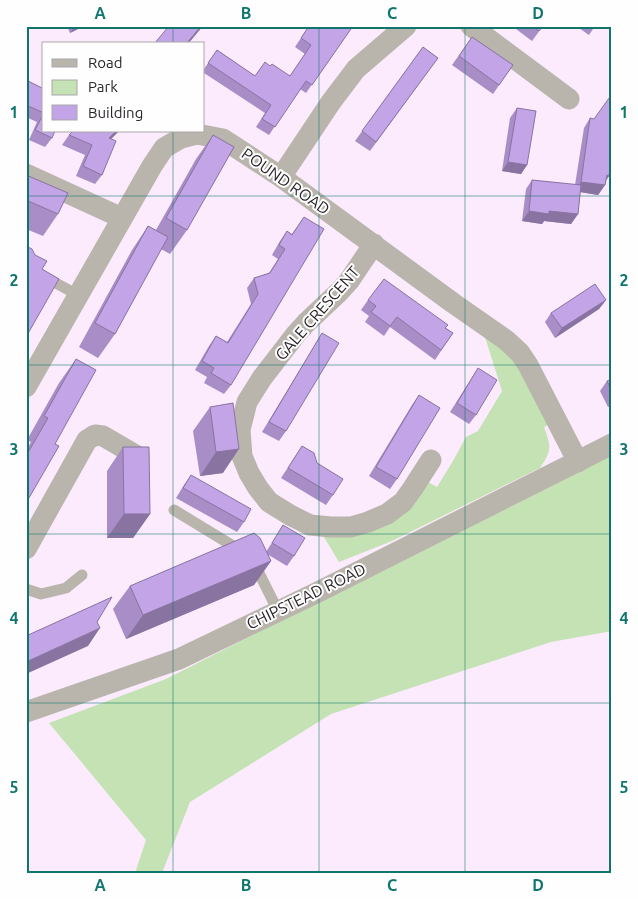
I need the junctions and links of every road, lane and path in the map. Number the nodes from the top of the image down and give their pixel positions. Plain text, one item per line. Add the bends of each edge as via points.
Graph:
1 (406, 26) edge
2 (471, 26) edge
3 (569, 99) dead end
4 (26, 174) edge
5 (281, 177) junction
6 (122, 218) junction
7 (374, 244) junction
8 (26, 267) edge
9 (78, 295) junction
10 (26, 387) edge
11 (612, 444) edge
12 (139, 457) edge
13 (431, 460) dead end
14 (578, 462) junction
15 (174, 510) dead end
16 (26, 549) edge
17 (82, 574) dead end
18 (26, 589) edge
19 (278, 611) junction
20 (26, 712) edge

1 - 5 street via 356,69
2 - 3 street
4 - 6 street
5 - 6 street, POUND ROAD via 223,139 197,134 181,138 164,148
5 - 7 street, POUND ROAD
6 - 9 street, POUND ROAD
7 - 13 street, GALE CRESCENT via 344,286 296,334 247,402 240,430 242,456 269,502 310,525 331,527 351,527 387,514 403,502
7 - 14 street, POUND ROAD via 506,340 520,354
8 - 9 lane
9 - 10 street, POUND ROAD
11 - 14 street, CHIPSTEAD ROAD
12 - 16 street via 103,436 95,435 87,440
14 - 19 street, CHIPSTEAD ROAD
15 - 19 lane via 250,557
17 - 18 lane via 66,588 41,594
19 - 20 street, CHIPSTEAD ROAD via 179,658

